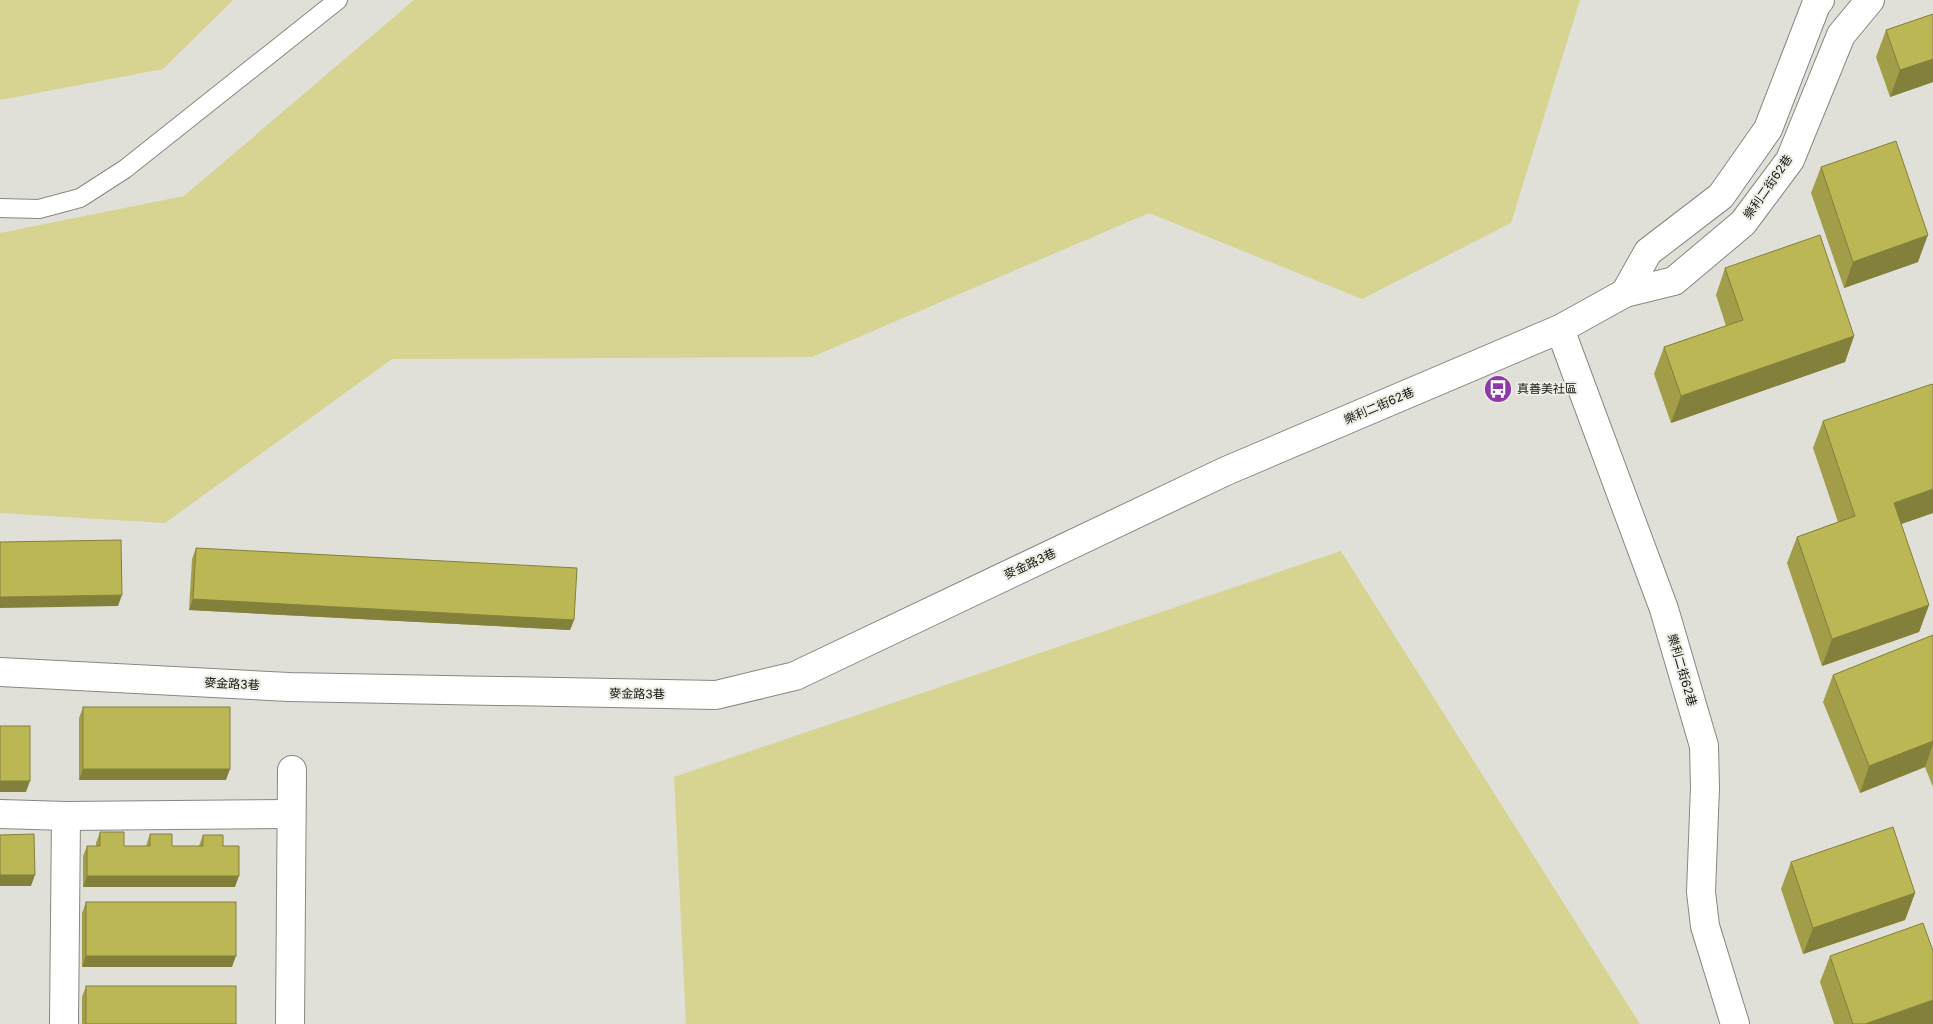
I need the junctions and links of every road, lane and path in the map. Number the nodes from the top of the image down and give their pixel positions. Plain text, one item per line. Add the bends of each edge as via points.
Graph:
1 (338, 0) edge
2 (1820, 0) edge
3 (1870, 0) edge
4 (0, 208) edge
5 (1625, 293) junction
6 (1560, 329) junction
7 (1226, 471) joint
8 (0, 672) edge
9 (292, 770) dead end
10 (0, 814) edge
11 (291, 814) junction
12 (66, 816) junction
13 (64, 1024) edge
14 (290, 1024) edge
15 (1735, 1024) edge

1 - 4 lane via 125,169 80,198 38,209
2 - 5 street via 1768,129 1721,196 1648,252
3 - 5 street, 樂利二街62巷 via 1841,36 1790,160 1743,223 1674,281
5 - 6 street, 樂利二街62巷
6 - 7 street, 樂利二街62巷
6 - 15 street, 樂利二街62巷 via 1664,609 1704,746 1701,892 1705,926
7 - 8 street, 麥金路3巷 via 795,676 716,695 289,687
9 - 11 street
10 - 12 street
11 - 12 street
11 - 14 street
12 - 13 street

